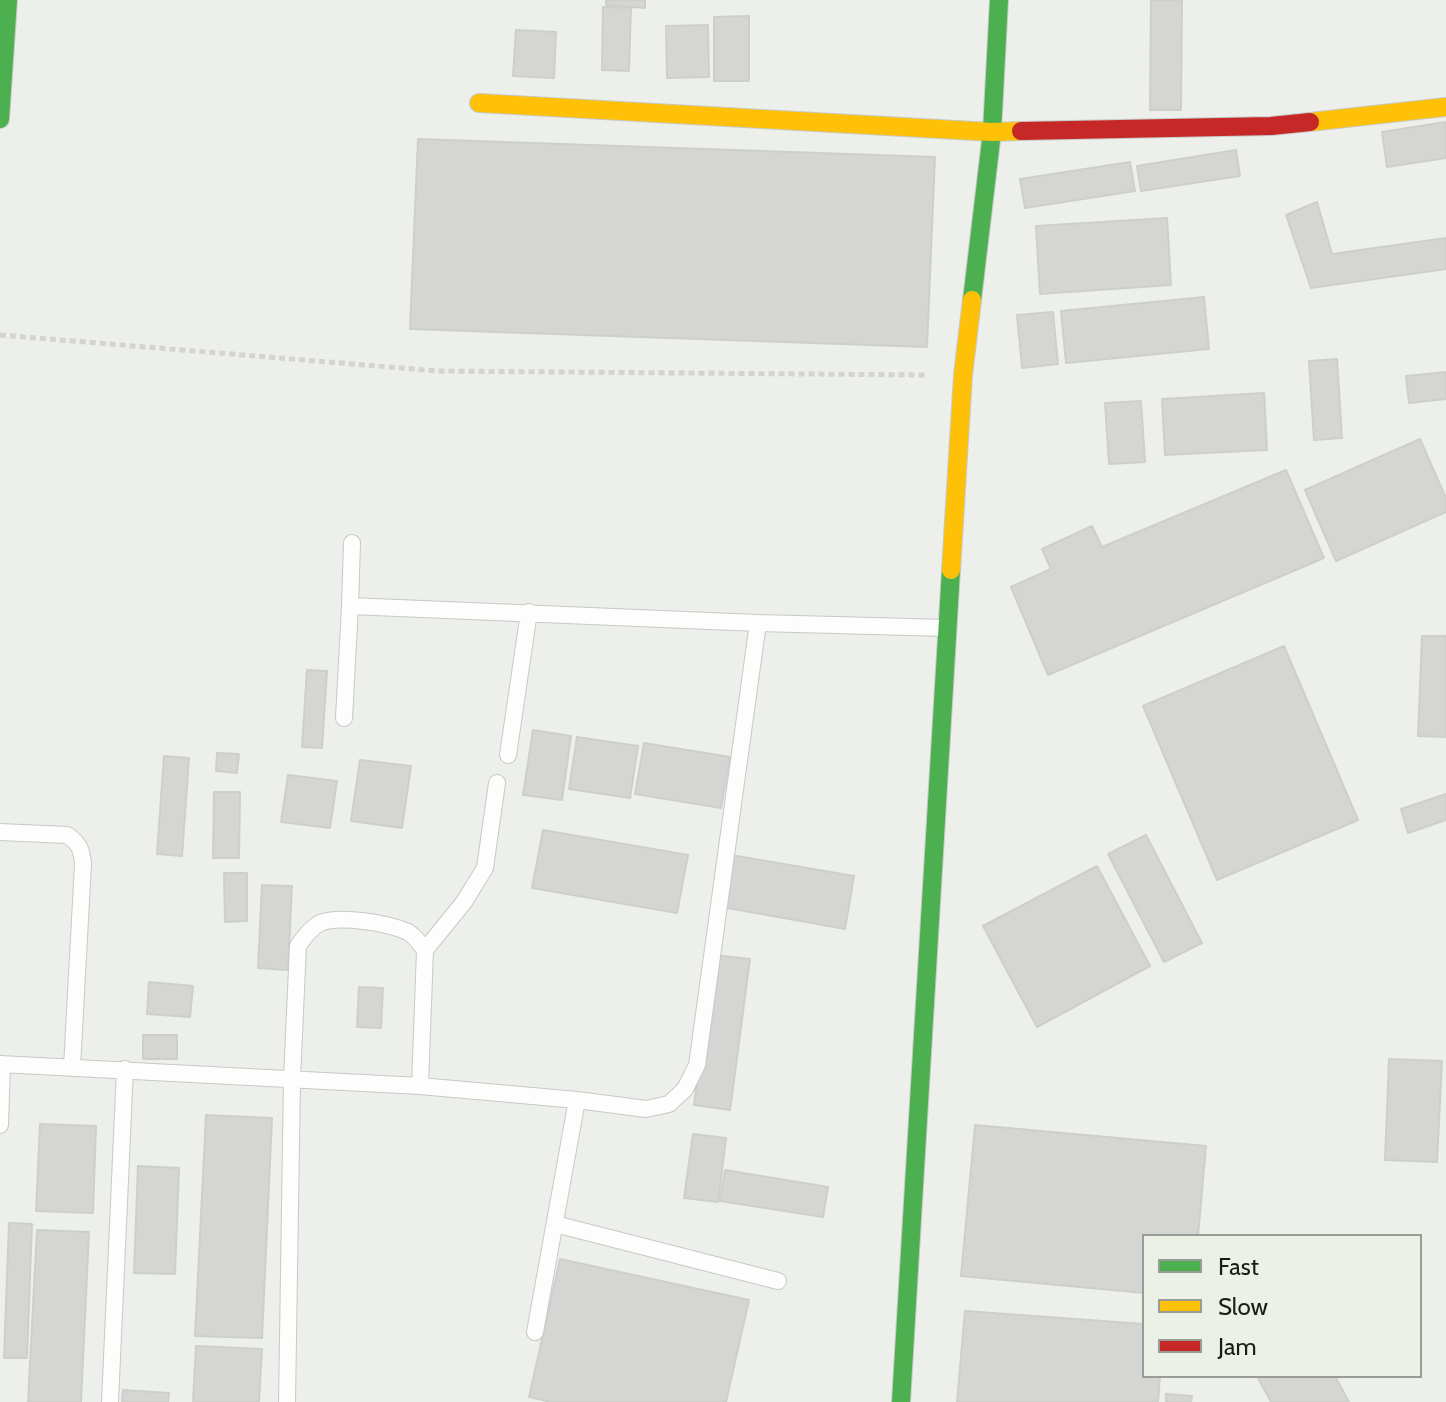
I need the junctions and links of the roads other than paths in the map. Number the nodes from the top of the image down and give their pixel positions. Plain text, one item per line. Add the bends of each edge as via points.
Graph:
1 (8, 0) edge
2 (999, 0) edge
3 (1, 52) edge
4 (479, 103) dead end
5 (1446, 107) edge
6 (0, 119) edge
7 (992, 132) junction
8 (352, 543) dead end
9 (350, 606) junction
10 (529, 612) junction
11 (758, 623) junction
12 (948, 628) junction
13 (344, 718) dead end
14 (508, 755) dead end
15 (497, 783) dead end
16 (0, 832) edge
17 (425, 950) junction
18 (1, 1064) edge
19 (72, 1067) junction
20 (125, 1069) junction
21 (292, 1079) junction
22 (420, 1086) junction
23 (577, 1100) junction
24 (0, 1125) edge
25 (555, 1224) junction
26 (778, 1281) dead end
27 (535, 1332) dead end
28 (110, 1402) edge
29 (287, 1402) edge
30 (901, 1402) edge

1 - 3 street
2 - 7 street
3 - 6 street
4 - 7 street
5 - 7 street via 1271,126
7 - 12 street via 963,375
8 - 9 lane
9 - 10 lane
9 - 13 lane
10 - 11 lane
10 - 14 lane
11 - 12 lane
11 - 23 lane via 697,1065 685,1089 669,1104 646,1109
12 - 30 street
15 - 17 lane via 485,868
16 - 19 lane via 67,835 82,851
17 - 21 lane via 411,933 387,925 321,923 306,935 298,946
17 - 22 lane
18 - 19 lane
18 - 24 lane
19 - 20 lane
20 - 21 lane
20 - 28 lane
21 - 22 lane
21 - 29 lane
22 - 23 lane
23 - 25 lane
25 - 26 lane
25 - 27 lane

